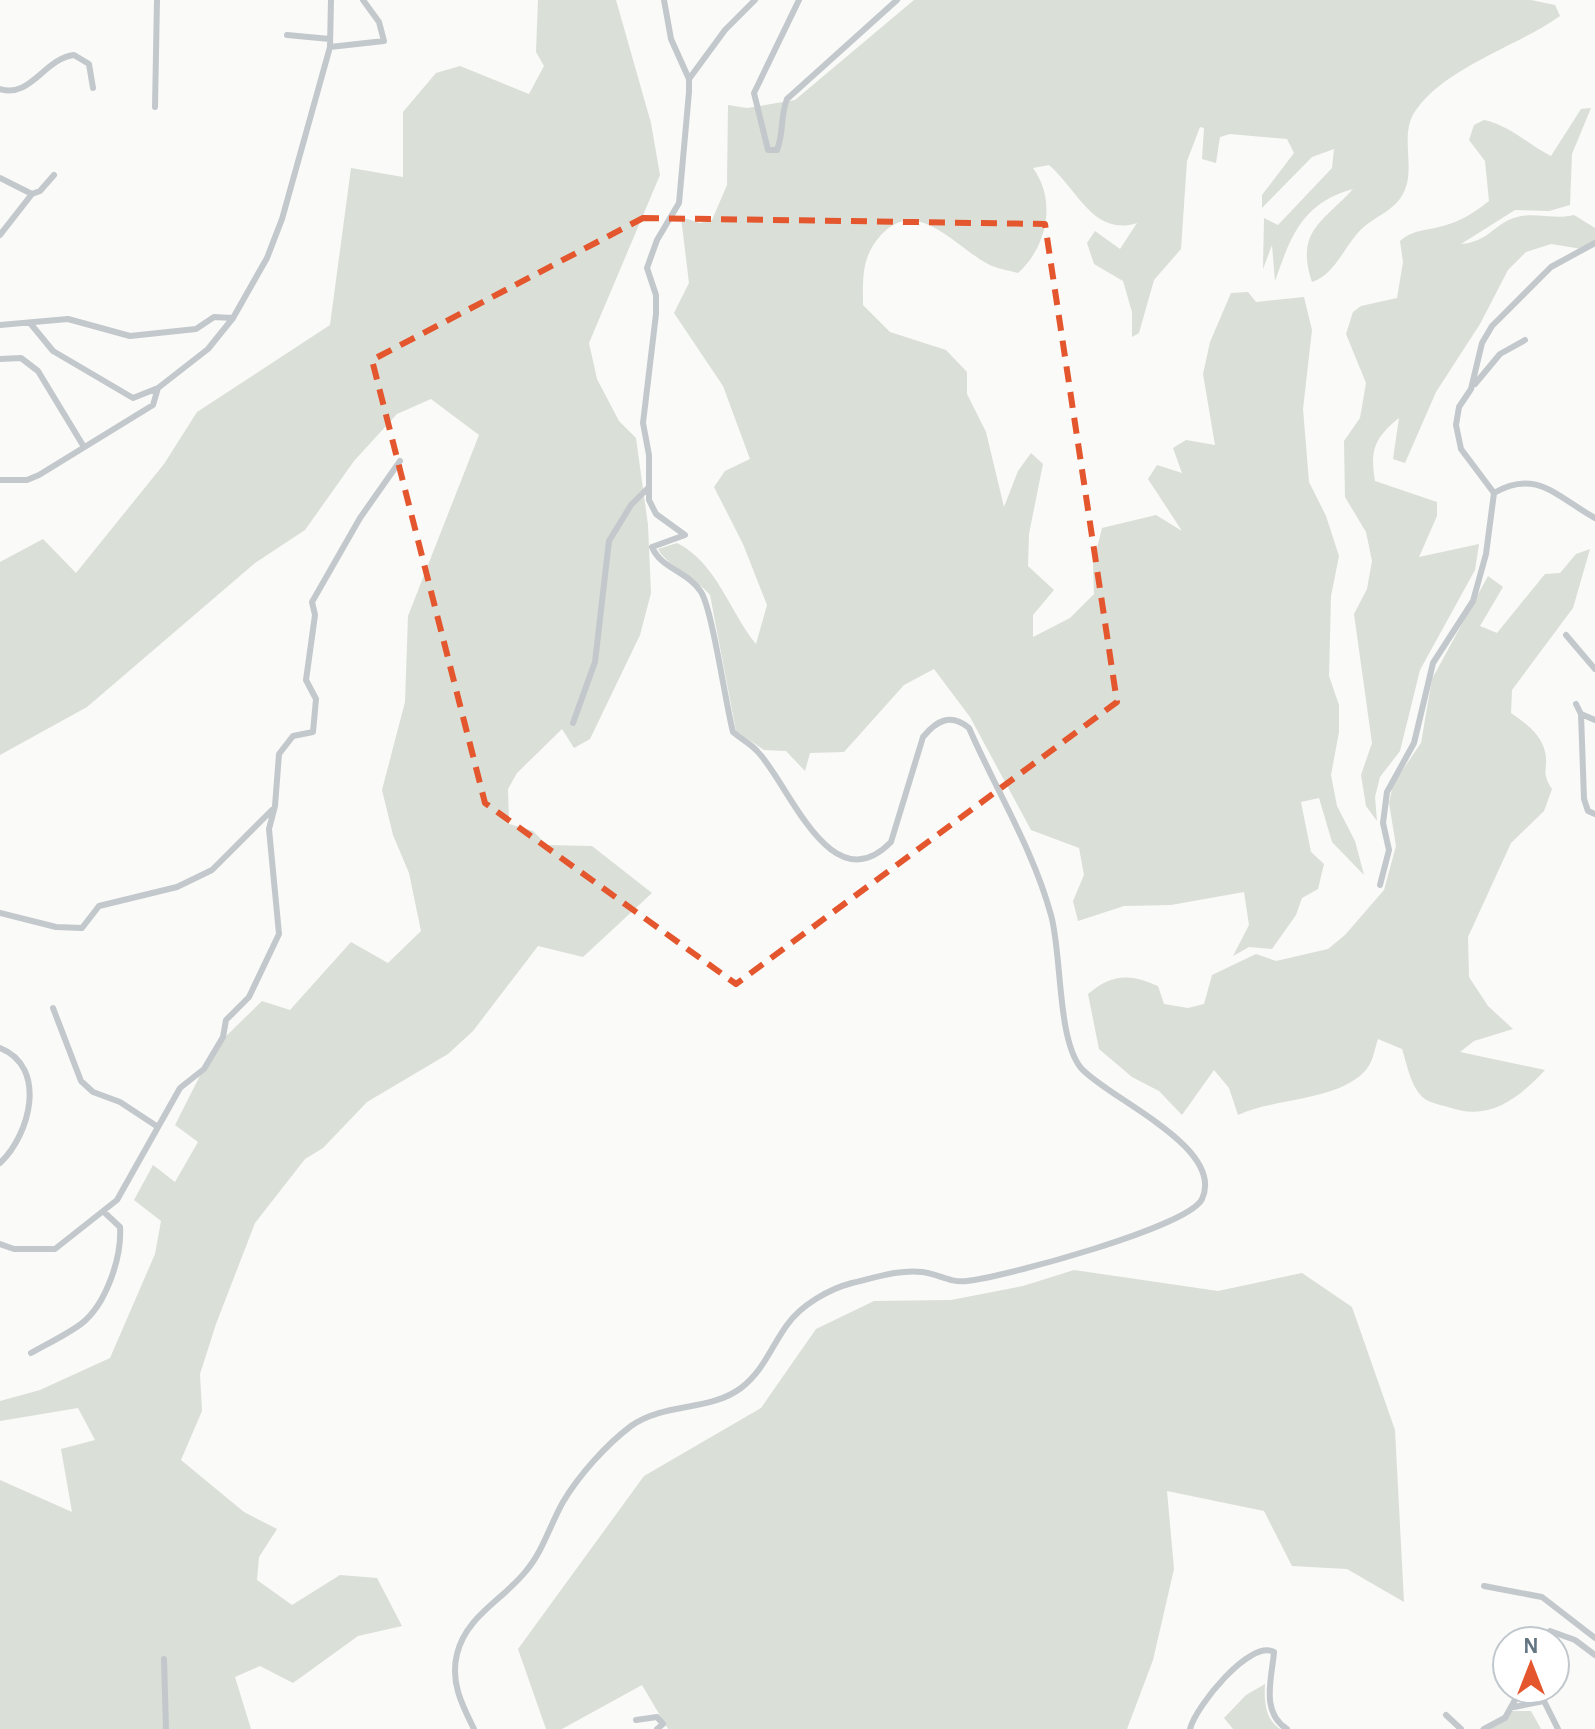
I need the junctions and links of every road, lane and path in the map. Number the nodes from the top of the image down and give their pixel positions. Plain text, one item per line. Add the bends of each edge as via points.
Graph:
1 (157, 0) edge
2 (331, 0) edge
3 (363, 0) edge
4 (664, 0) edge
5 (755, 0) edge
6 (799, 0) edge
7 (897, 0) edge
8 (287, 35) dead end
9 (330, 39) junction
10 (330, 47) junction
11 (689, 79) junction
12 (93, 88) dead end
13 (0, 89) edge
14 (155, 107) dead end
15 (54, 175) dead end
16 (0, 178) edge
17 (32, 194) junction
18 (0, 235) edge
19 (1595, 243) edge
20 (233, 318) junction
21 (30, 323) junction
22 (0, 325) edge
23 (1525, 340) dead end
24 (0, 359) edge
25 (158, 388) junction
26 (1471, 389) junction
27 (84, 447) junction
28 (400, 461) dead end
29 (0, 480) edge
30 (649, 487) junction
31 (1494, 493) junction
32 (1595, 518) edge
33 (1566, 635) dead end
34 (1595, 669) edge
35 (1576, 704) dead end
36 (1581, 714) junction
37 (1595, 720) edge
38 (573, 723) dead end
39 (275, 806) junction
40 (1595, 814) edge
41 (1380, 885) dead end
42 (0, 913) edge
43 (53, 1008) dead end
44 (0, 1048) edge
45 (158, 1127) junction
46 (0, 1163) edge
47 (104, 1212) junction
48 (0, 1244) edge
49 (31, 1353) dead end
50 (1484, 1586) dead end
51 (1595, 1638) edge
52 (1571, 1639) edge
53 (1595, 1655) edge
54 (164, 1659) dead end
55 (1514, 1707) joint
56 (1446, 1715) dead end
57 (636, 1720) dead end
58 (166, 1729) edge
59 (474, 1729) edge
60 (657, 1729) edge
61 (1190, 1729) edge
62 (1287, 1729) edge
63 (1461, 1729) edge
64 (1484, 1729) edge
65 (1558, 1729) edge

1 - 14 street
2 - 9 street
3 - 10 street via 379,22 384,41
4 - 11 street via 671,39
5 - 11 street
6 - 7 street via 754,93 768,150 777,150 784,134 781,116 787,99
8 - 9 street
9 - 10 street
10 - 20 street via 282,219
11 - 30 street via 679,203 647,268 656,295 643,423
12 - 13 street via 89,64 74,55 57,59 22,88
15 - 17 street
16 - 17 street
17 - 18 street
19 - 26 street via 1551,267 1492,326 1482,343
20 - 21 street via 214,317 196,329 130,336 85,321
20 - 25 street via 208,349
21 - 22 street
21 - 25 street via 53,351 133,398
23 - 26 street via 1493,359
24 - 27 street via 21,358 38,371
25 - 27 street via 153,405
26 - 31 street via 1459,407 1461,449
27 - 29 street via 27,480
28 - 39 street via 312,602 306,680 316,699 316,719 313,732 293,736 279,754
30 - 38 street via 609,541 595,662
30 - 59 street via 656,514 685,535 652,547 657,559 702,592 733,732 757,751 830,852 850,858 881,852 897,828 923,737 946,719 969,728 1014,820 1051,914 1065,1017 1079,1066 1185,1144 1205,1185 1192,1211 1167,1225 1012,1272 949,1282 924,1272 901,1273 847,1285 803,1308 773,1353 738,1391 653,1413 630,1427 564,1501 528,1569 472,1622 462,1641 454,1675
31 - 32 street via 1512,482 1530,481
31 - 41 street via 1473,601 1433,663 1414,743 1387,792 1383,823 1389,850
33 - 34 street
35 - 36 street
36 - 37 street
36 - 40 street via 1584,799
39 - 42 street via 212,870 177,887 99,906 82,928
39 - 45 street via 269,829 279,934 249,997 226,1020 223,1037 204,1069 180,1088
43 - 45 street via 81,1081
44 - 46 street via 13,1053 24,1069 29,1111 13,1151
45 - 47 street via 117,1200
47 - 48 street via 55,1249
47 - 49 street via 120,1227 121,1239 105,1290 83,1323
50 - 51 street via 1542,1597
52 - 53 street
54 - 58 street
55 - 64 street
55 - 65 street via 1544,1701
56 - 63 street
57 - 60 street via 657,1717 663,1724
61 - 62 street via 1202,1703 1255,1651 1267,1648 1274,1652 1271,1707 1275,1720

